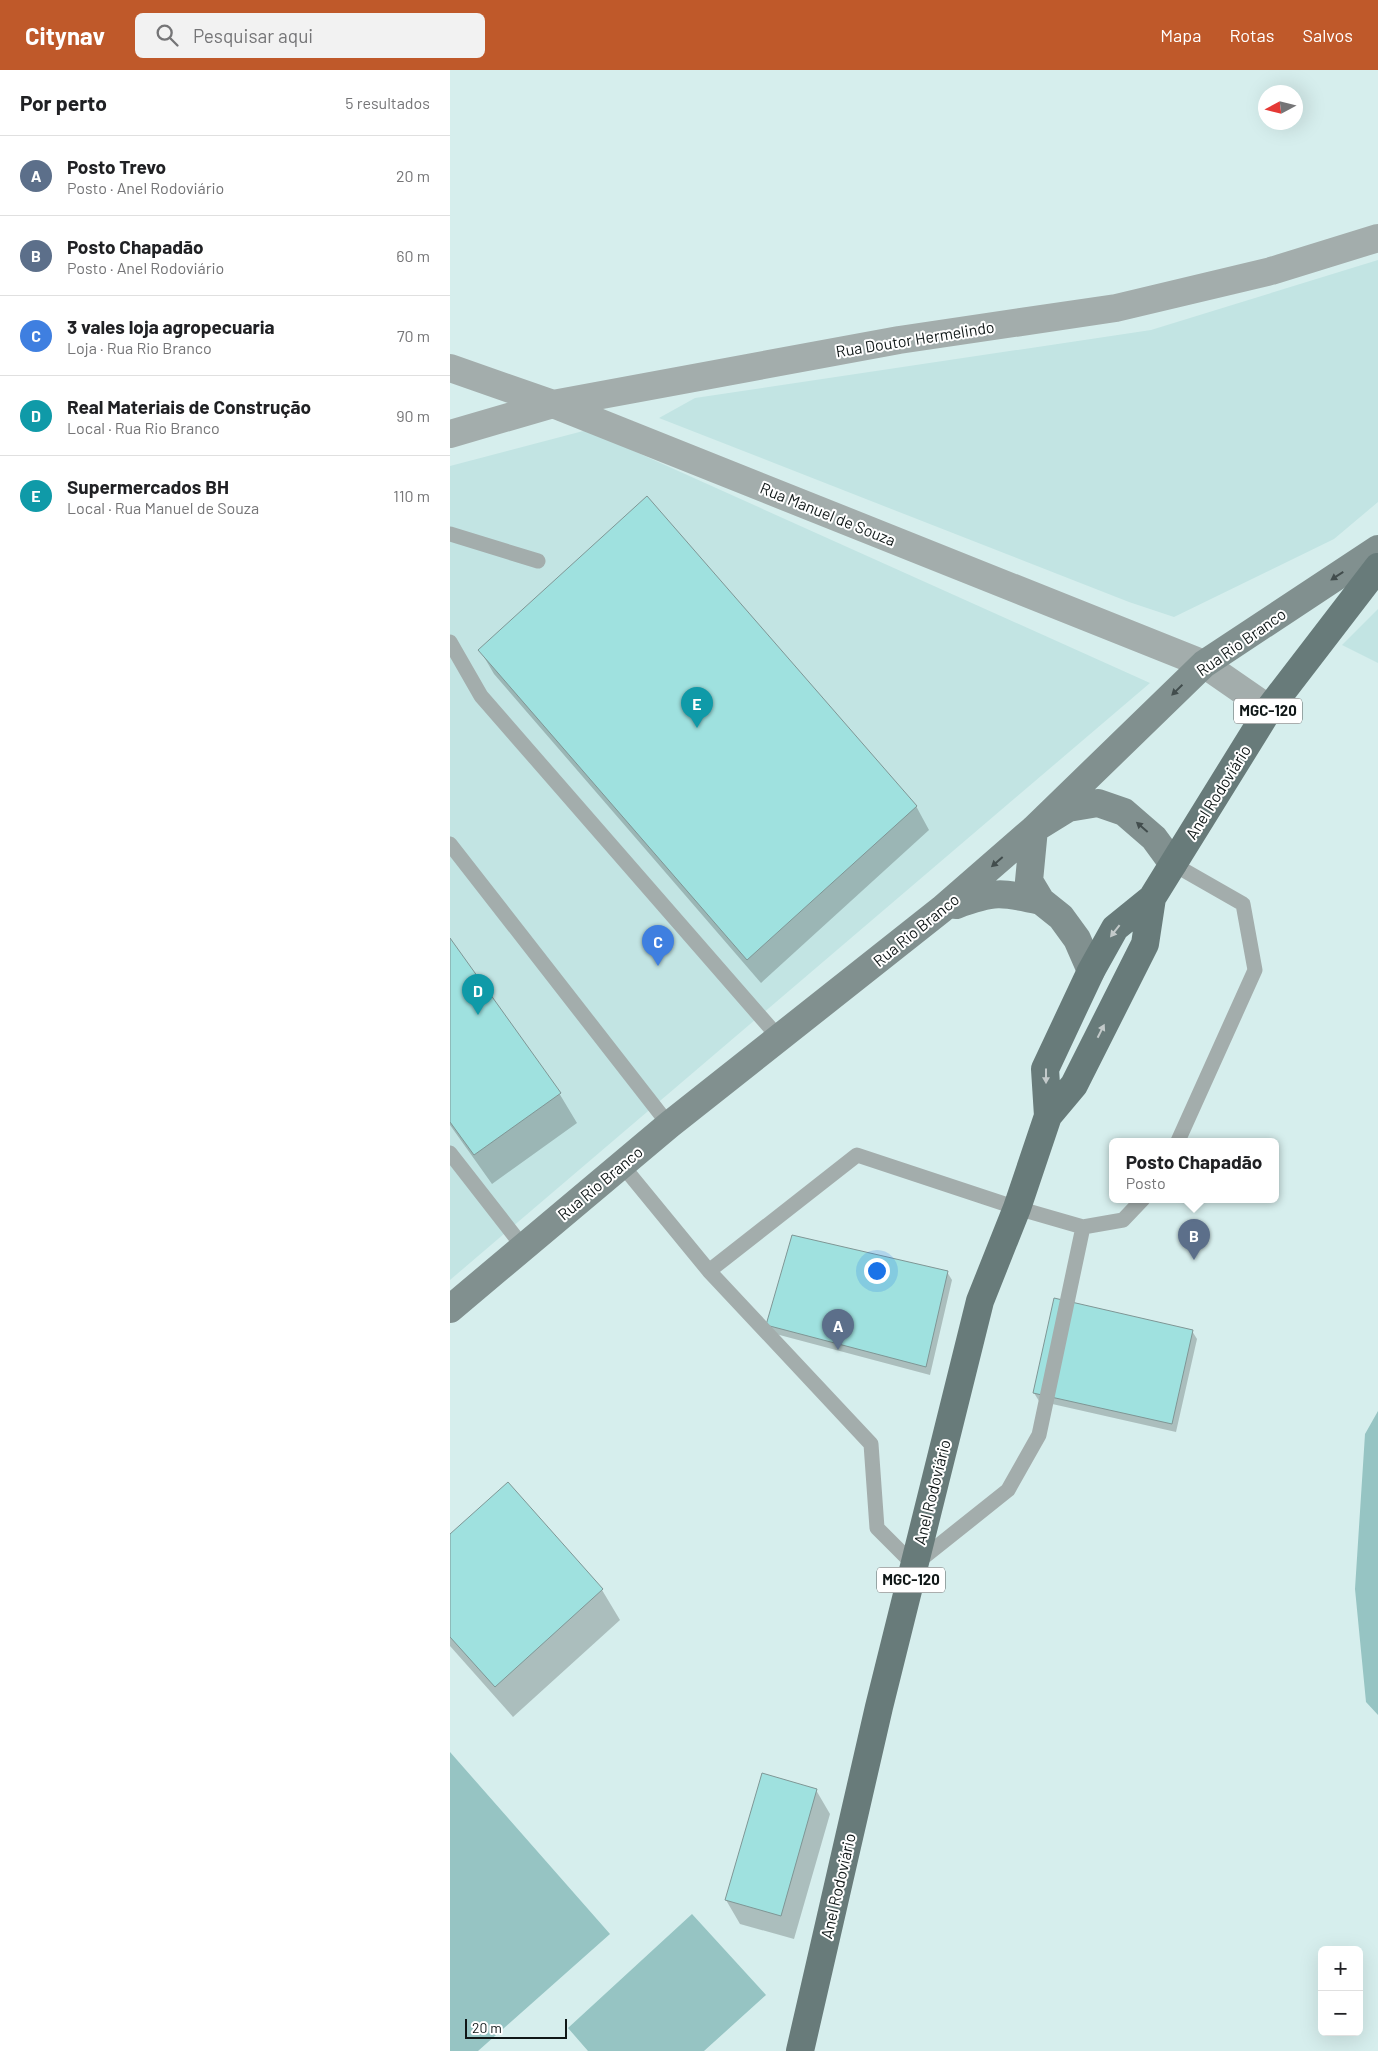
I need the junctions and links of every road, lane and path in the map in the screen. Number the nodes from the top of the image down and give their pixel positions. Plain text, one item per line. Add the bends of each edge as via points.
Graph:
1 (1378, 238) edge
2 (450, 368) edge
3 (553, 404) junction
4 (450, 434) edge
5 (450, 534) edge
6 (1378, 549) edge
7 (538, 561) dead end
8 (1378, 568) edge
9 (450, 642) edge
10 (1204, 664) junction
11 (1269, 709) junction
12 (1034, 830) junction
13 (450, 844) edge
14 (1173, 864) junction
15 (1152, 898) junction
16 (1041, 901) junction
17 (942, 909) junction
18 (1091, 971) junction
19 (780, 1039) junction
20 (1048, 1116) junction
21 (669, 1125) junction
22 (1179, 1138) edge
23 (450, 1153) edge
24 (622, 1165) junction
25 (1139, 1203) edge
26 (1017, 1208) junction
27 (1083, 1227) junction
28 (524, 1248) junction
29 (709, 1271) junction
30 (450, 1309) edge
31 (914, 1565) junction
32 (800, 2051) edge

1 - 3 street, Rua Doutor Hermelindo via 1271,271 1116,308 899,340
2 - 3 street, Rua Manuel de Souza
3 - 4 street, Rua Doutor Hermelindo
3 - 10 street, Rua Manuel de Souza
5 - 7 lane
6 -> 10 main road, Rua Rio Branco
8 - 11 main road, Anel Rodoviário / MGC-120
9 - 19 lane via 481,696
10 - 11 street, Rua Manuel de Souza
10 -> 12 main road, Rua Rio Branco
11 - 14 main road, Anel Rodoviário / MGC-120
14 -> 12 main road via 1154,838 1124,812 1098,803 1068,808
12 - 16 main road via 1029,881
12 -> 17 main road, Rua Rio Branco
13 - 21 lane
14 - 15 main road, Anel Rodoviário / MGC-120
14 - 22 lane via 1243,904 1255,970
15 -> 18 main road, Anel Rodoviário / MGC-120 via 1115,928
20 -> 15 main road, Anel Rodoviário / MGC-120 via 1074,1085 1145,944
16 - 17 main road via 1010,894 988,894
16 - 18 main road via 1061,917 1077,939
17 - 19 main road, Rua Rio Branco
18 -> 20 main road, Anel Rodoviário / MGC-120 via 1045,1069
19 - 21 main road, Rua Rio Branco
20 - 26 main road, Anel Rodoviário / MGC-120
21 - 24 main road, Rua Rio Branco
23 - 28 lane
24 - 28 main road, Rua Rio Branco
24 - 29 lane
25 - 27 lane via 1123,1220
26 - 27 lane
26 - 29 lane via 857,1156
26 - 31 main road, Anel Rodoviário / MGC-120 via 980,1301
27 - 31 lane via 1040,1435 1008,1490
28 - 30 main road, Rua Rio Branco
29 - 31 lane via 870,1444 877,1528
31 - 32 main road, Anel Rodoviário / MGC-120

